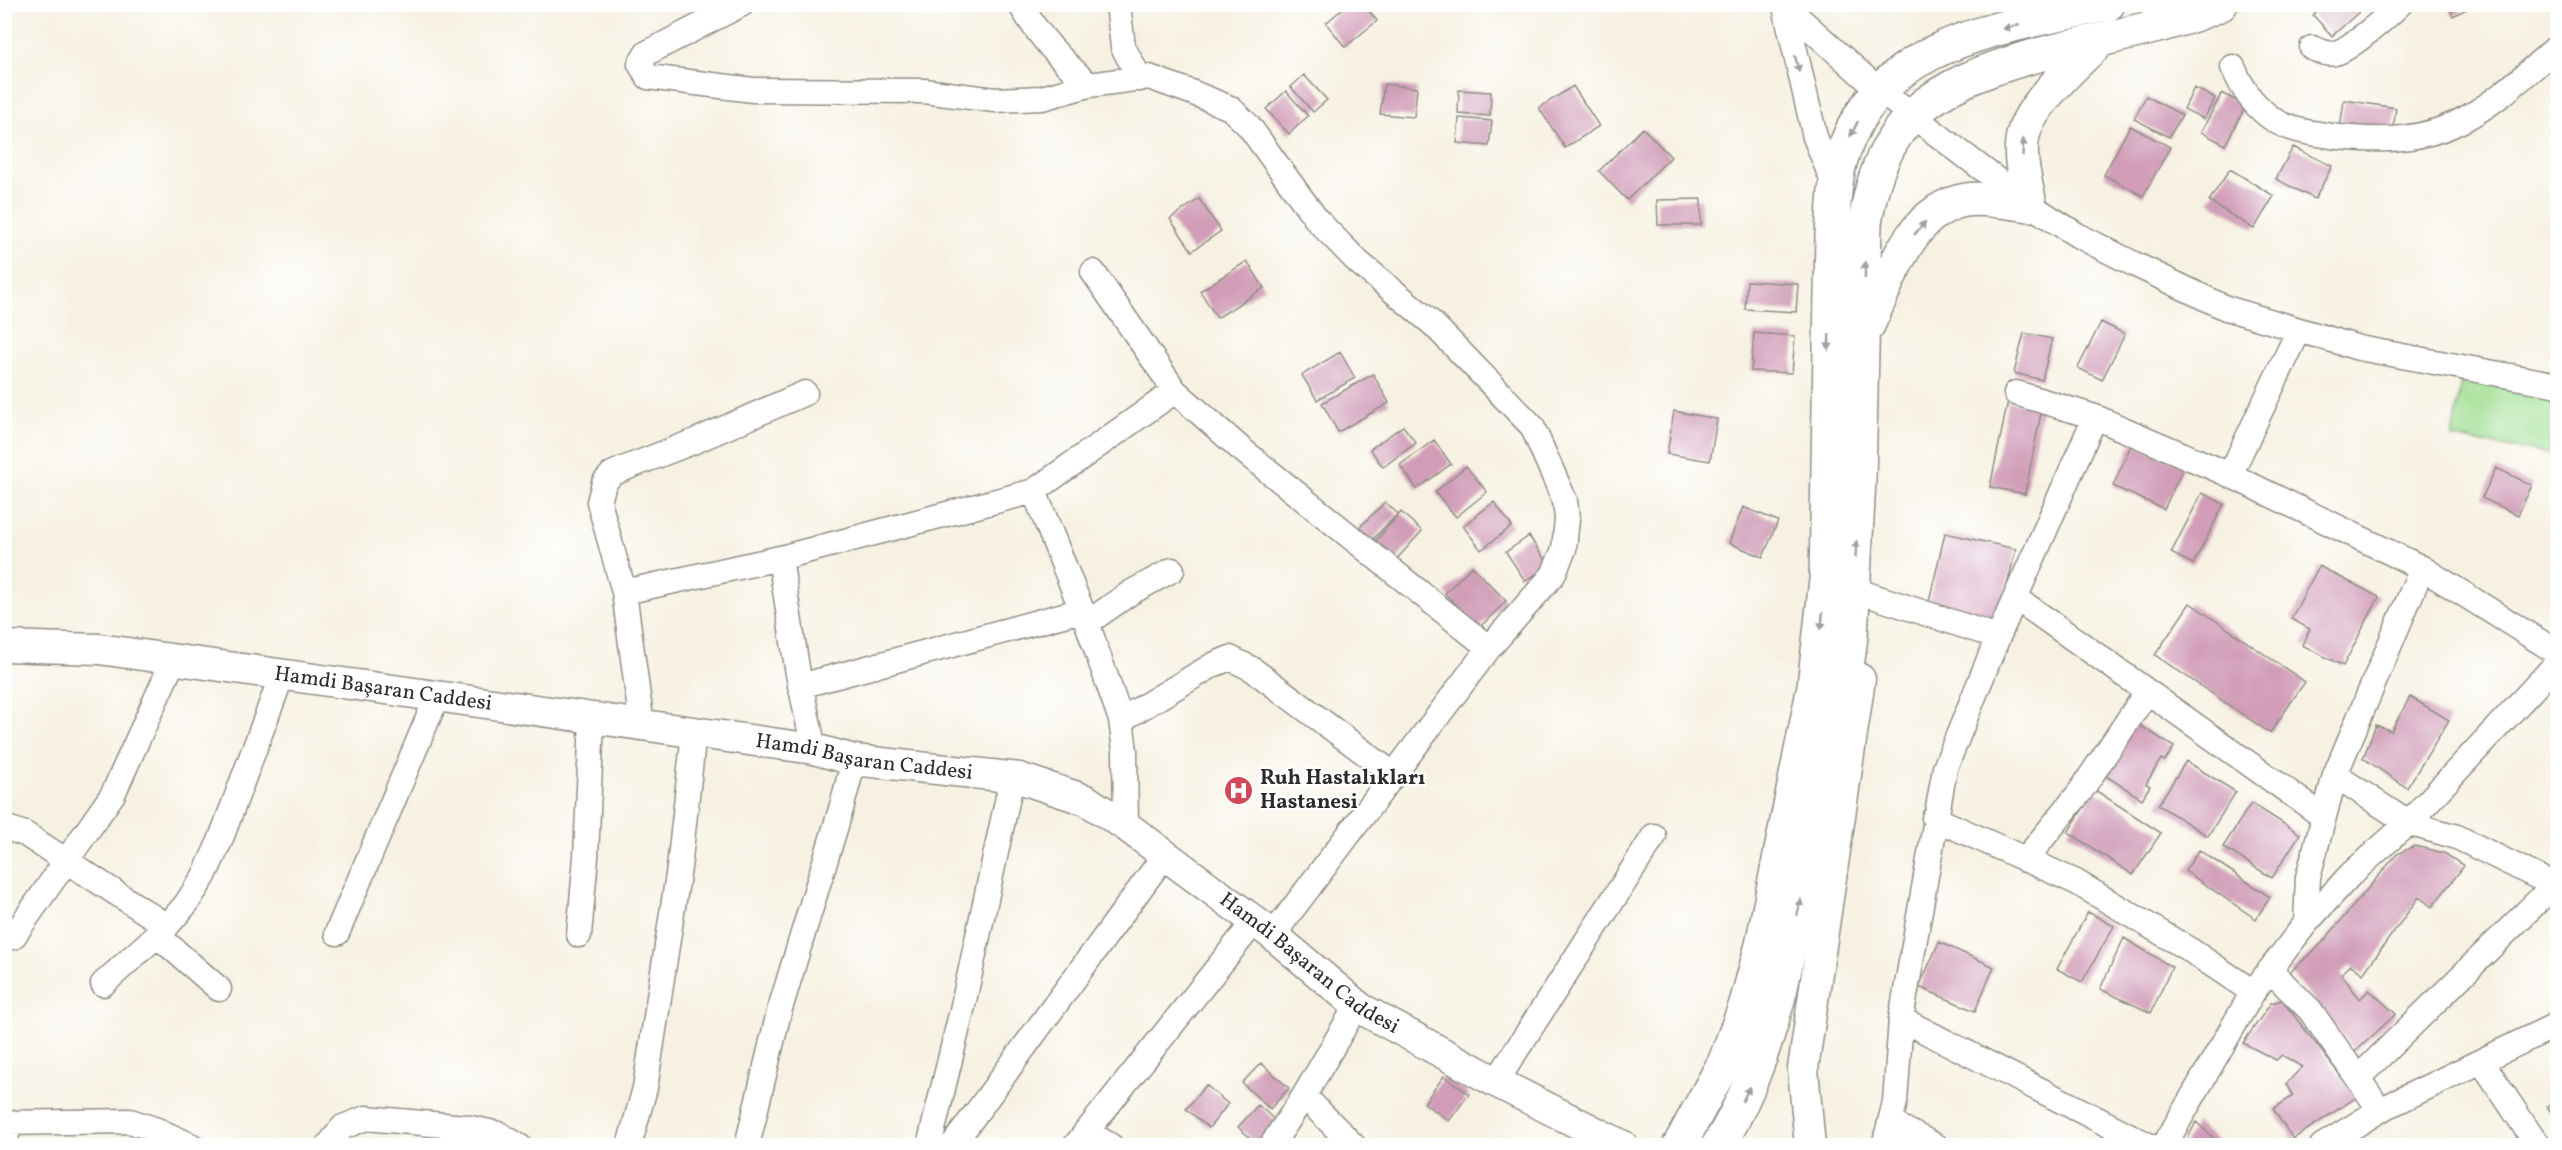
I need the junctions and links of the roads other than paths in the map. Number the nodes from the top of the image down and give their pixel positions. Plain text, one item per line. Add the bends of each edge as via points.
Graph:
1 (742, 4) edge
2 (1020, 4) edge
3 (1118, 4) edge
4 (2108, 4) edge
5 (2221, 4) edge
6 (2400, 4) edge
7 (1784, 6) edge
8 (2101, 39) junction
9 (2558, 46) edge
10 (2312, 48) dead end
11 (2233, 67) dead end
12 (1140, 79) junction
13 (1089, 86) junction
14 (1880, 91) junction
15 (1911, 116) junction
16 (1835, 187) junction
17 (2030, 205) junction
18 (1093, 272) dead end
19 (2299, 330) junction
20 (1864, 335) junction
21 (2558, 385) edge
22 (1175, 391) junction
23 (805, 393) dead end
24 (2016, 393) dead end
25 (2095, 417) junction
26 (2230, 476) junction
27 (1034, 491) junction
28 (780, 558) junction
29 (2422, 568) junction
30 (1172, 570) dead end
31 (1848, 588) junction
32 (624, 592) junction
33 (2016, 598) junction
34 (1084, 616) junction
35 (1998, 637) junction
36 (4, 646) edge
37 (1489, 648) junction
38 (2558, 653) edge
39 (174, 659) junction
40 (2558, 662) edge
41 (282, 675) junction
42 (800, 686) junction
43 (2147, 692) junction
44 (437, 697) junction
45 (592, 719) junction
46 (1121, 720) junction
47 (642, 726) junction
48 (694, 733) junction
49 (814, 749) junction
50 (854, 760) junction
51 (1394, 774) junction
52 (2335, 775) junction
53 (1012, 778) junction
54 (2324, 817) junction
55 (1935, 818) junction
56 (2408, 823) junction
57 (1126, 825) junction
58 (4, 827) edge
59 (1654, 836) dead end
60 (1164, 856) junction
61 (2025, 860) junction
62 (65, 861) junction
63 (2555, 886) edge
64 (2306, 923) junction
65 (1264, 928) junction
66 (162, 930) junction
67 (337, 933) dead end
68 (579, 935) dead end
69 (14, 938) dead end
70 (2270, 970) junction
71 (103, 984) dead end
72 (219, 989) dead end
73 (2253, 992) junction
74 (1357, 1005) junction
75 (1901, 1019) junction
76 (2558, 1024) edge
77 (2482, 1062) junction
78 (2358, 1078) junction
79 (1496, 1082) junction
80 (1304, 1096) junction
81 (2380, 1110) junction
82 (1890, 1122) junction
83 (6, 1130) edge
84 (1081, 1138) edge
85 (192, 1146) edge
86 (328, 1146) edge
87 (519, 1146) edge
88 (629, 1146) edge
89 (747, 1146) edge
90 (929, 1146) edge
91 (952, 1146) edge
92 (1111, 1146) edge
93 (1270, 1146) edge
94 (1354, 1146) edge
95 (1623, 1146) edge
96 (1679, 1146) edge
97 (1718, 1146) edge
98 (1810, 1146) edge
99 (1884, 1146) edge
100 (1936, 1146) edge
101 (2150, 1146) edge
102 (2164, 1146) edge
103 (2322, 1146) edge
104 (2538, 1146) edge

1 - 13 street via 647,53 640,64 648,77 753,90 924,91 995,100 1042,98
2 - 13 street via 1035,31 1056,56
3 - 12 street via 1123,47
4 -> 14 main road via 1947,44 1920,57
5 - 8 main road via 2169,25
6 - 10 street via 2336,53
7 - 14 street
7 -> 16 street via 1815,136
8 - 15 main road via 1958,82
17 -> 8 main road via 2022,164 2024,132 2050,91
9 - 11 street via 2468,118 2421,136 2396,140 2369,141 2293,129 2259,109
12 - 13 street
12 - 37 street via 1149,78 1230,108 1249,126 1317,220 1358,262 1433,324 1532,426 1565,501 1564,549 1553,576
14 - 15 street
14 -> 16 main road via 1854,127 1842,153
15 - 17 street
20 -> 15 main road via 1865,224 1870,192 1894,136
16 -> 31 main road via 1828,376
17 - 19 street via 2077,234 2226,308
20 -> 17 main road via 1918,227 1939,209 1967,200
18 - 22 street
19 - 21 street via 2359,348
19 - 26 street
31 -> 20 main road
22 - 27 street
22 - 37 street via 1241,449
23 - 32 street via 612,474 600,492 599,502
24 - 25 street
25 - 26 street
25 - 33 street
26 - 29 street
27 - 28 street
27 - 34 street
28 - 32 street
28 - 42 street
29 - 38 street
29 - 52 street
30 - 34 street
31 - 35 street
31 -> 96 main road via 1814,686 1762,945 1746,1004 1725,1060
97 -> 31 main road via 1750,1086 1780,992 1844,690
31 - 98 street via 1860,680 1803,1069
32 - 47 street
33 - 35 street
33 - 43 street
34 - 42 street
34 - 46 street
35 - 55 street via 1945,768
36 - 39 street, Hamdi Başaran Caddesi via 99,649
37 - 51 street
39 - 41 street, Hamdi Başaran Caddesi
39 - 62 street via 113,794
40 - 56 street
41 - 44 street, Hamdi Başaran Caddesi
41 - 66 street via 204,876
42 - 49 street
43 - 54 street
43 - 61 street via 2080,792
44 - 45 street, Hamdi Başaran Caddesi
44 - 67 street
45 - 47 street, Hamdi Başaran Caddesi
45 - 68 street
46 - 51 street via 1230,658 1252,669
46 - 57 street
47 - 48 street, Hamdi Başaran Caddesi
48 - 49 street, Hamdi Başaran Caddesi
48 - 88 street via 679,868 645,1088
49 - 50 street, Hamdi Başaran Caddesi
50 - 53 street, Hamdi Başaran Caddesi
50 - 89 street via 779,1011
51 - 65 street
52 - 54 street
52 - 56 street
53 - 57 street, Hamdi Başaran Caddesi via 1086,800
53 - 90 street
54 - 64 street via 2308,877
55 - 61 street
55 - 75 street
56 - 63 street via 2457,837
56 - 64 street via 2351,874
57 - 60 street, Hamdi Başaran Caddesi
58 - 62 street via 25,834
59 - 79 street
60 - 65 street, Hamdi Başaran Caddesi
60 - 91 street
61 - 73 street via 2076,882
62 - 66 street
62 - 69 street
63 - 78 street
64 - 70 street
65 - 74 street, Hamdi Başaran Caddesi
65 - 84 street
66 - 71 street
66 - 72 street
70 - 73 street
70 - 78 street via 2310,1010
73 - 102 street
74 - 79 street, Hamdi Başaran Caddesi
74 - 80 street
75 - 82 street
75 - 101 street
76 - 77 street
77 - 81 street
77 - 104 street
78 - 81 street
79 - 95 street, Hamdi Başaran Caddesi
80 - 93 street
80 - 94 street
81 - 103 street
82 - 99 street
82 - 100 street
83 - 85 street via 130,1121
84 - 92 street
86 - 87 street via 343,1127 366,1118 466,1127 499,1134

